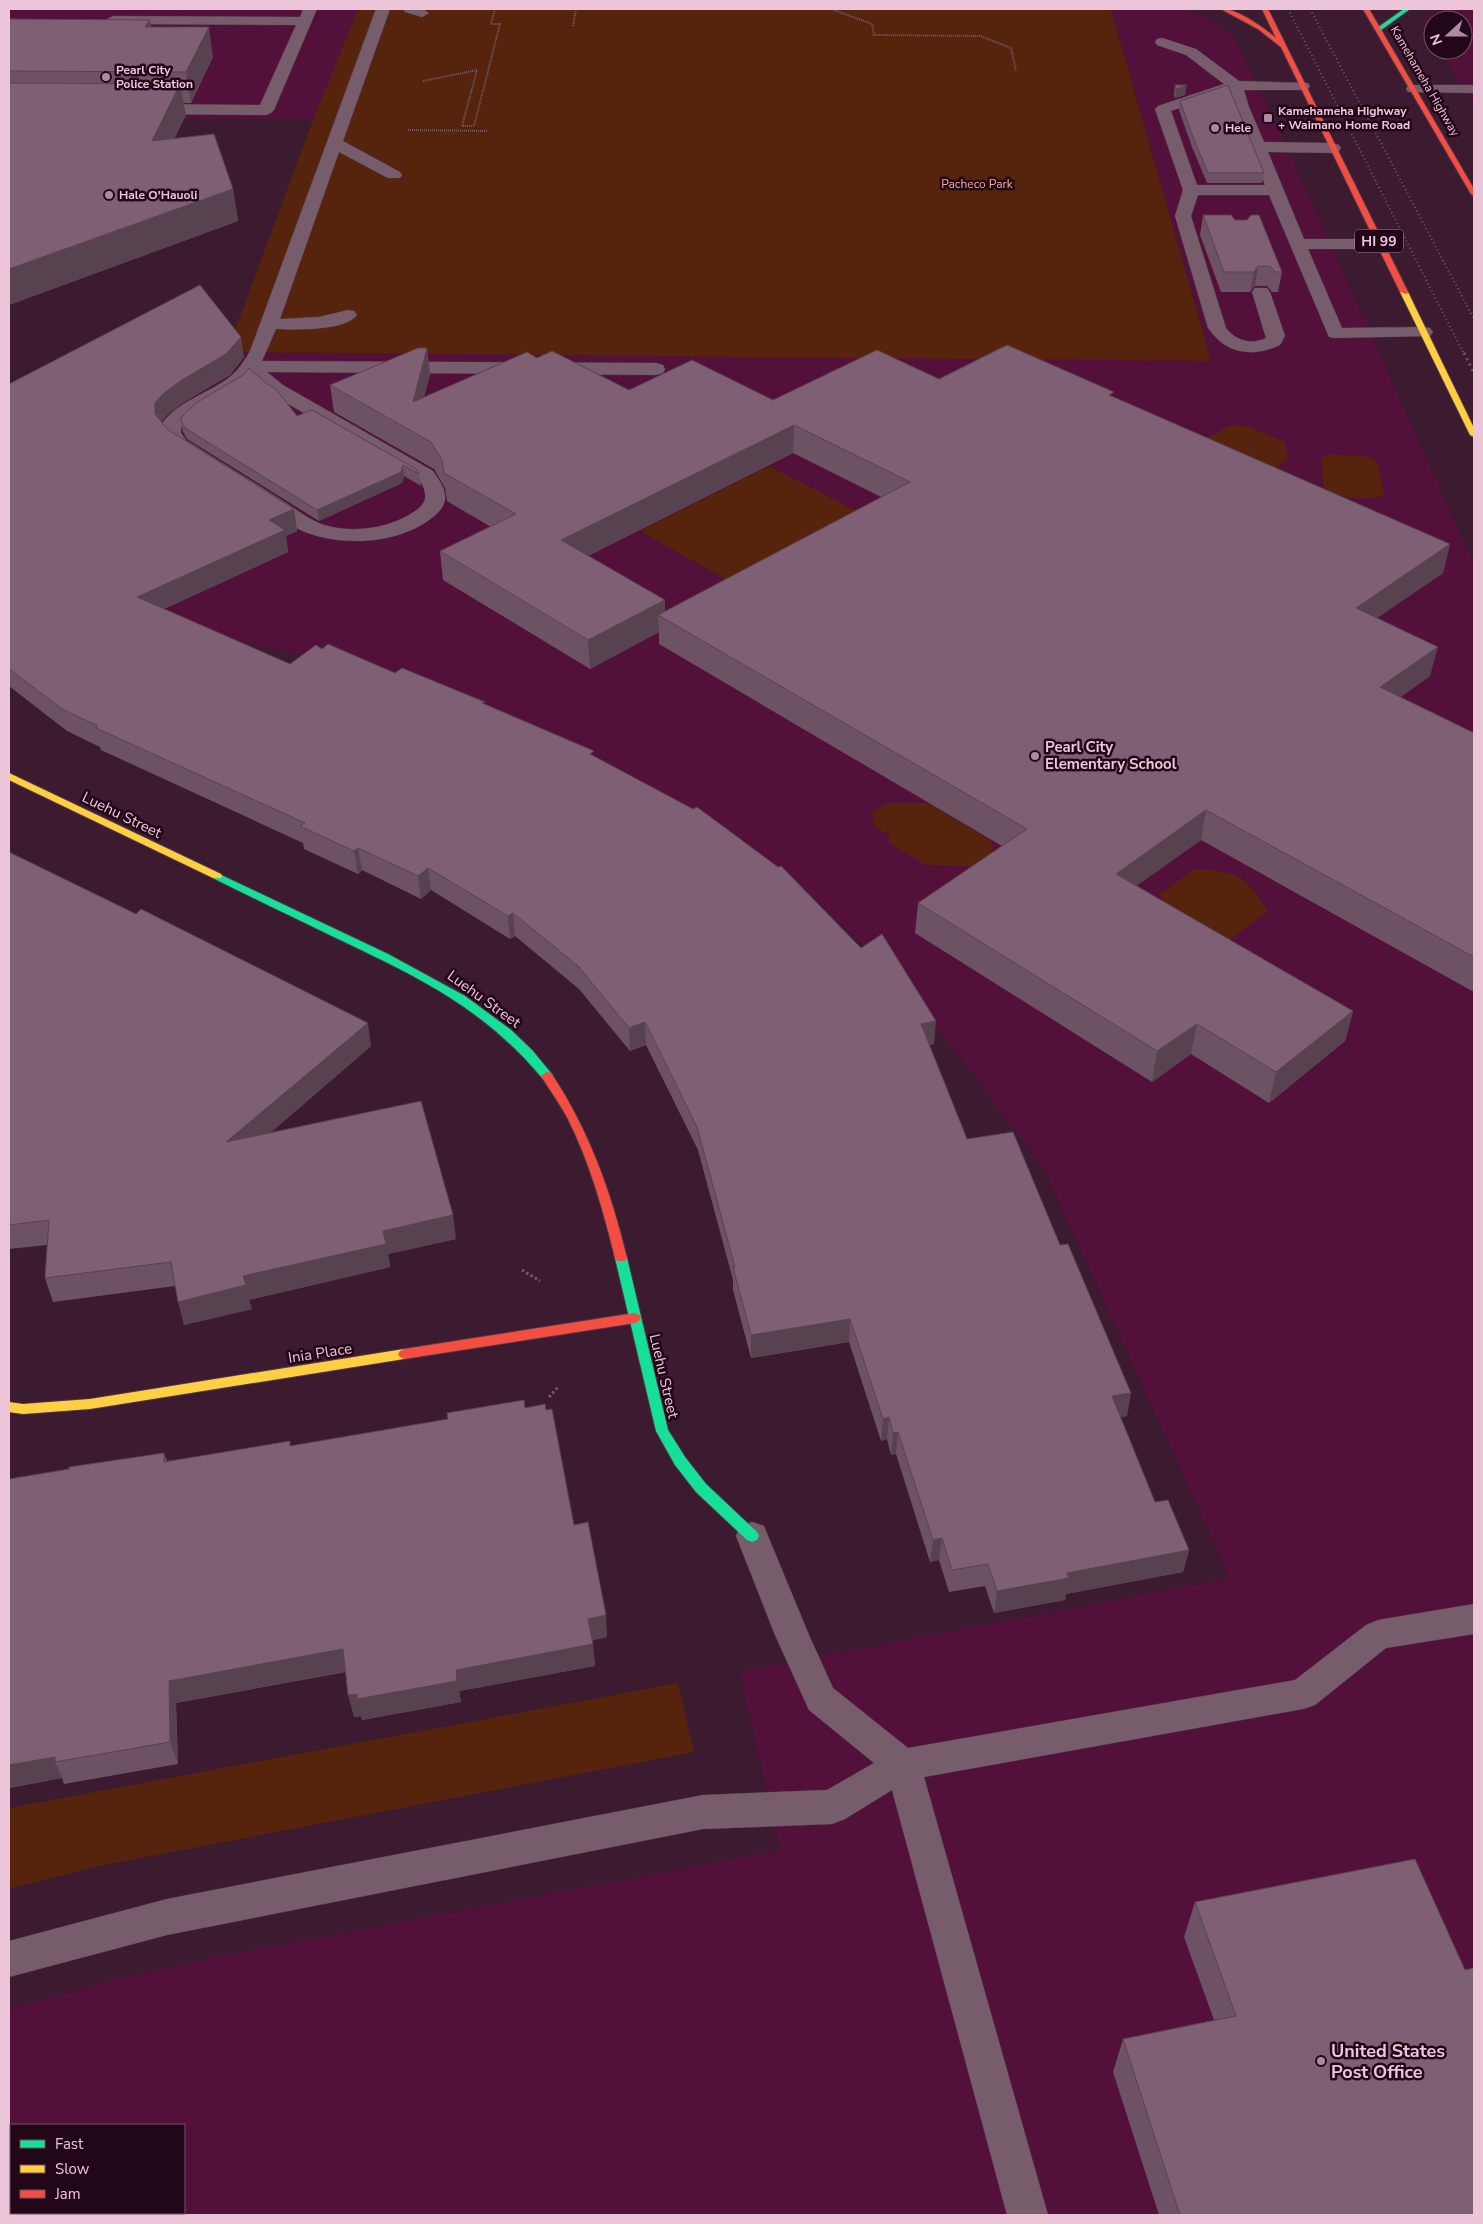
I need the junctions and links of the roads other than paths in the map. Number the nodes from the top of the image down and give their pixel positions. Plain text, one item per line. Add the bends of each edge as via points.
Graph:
1 (383, 9) edge
2 (1224, 9) edge
3 (1265, 9) edge
4 (1366, 9) edge
5 (1407, 9) edge
6 (307, 15) edge
7 (98, 20) edge
8 (1379, 29) junction
9 (1162, 42) dead end
10 (1284, 47) junction
11 (1235, 85) junction
12 (1303, 86) junction
13 (1474, 88) edge
14 (1413, 89) junction
15 (137, 109) edge
16 (335, 143) junction
17 (1258, 147) junction
18 (1333, 148) junction
19 (394, 175) dead end
20 (1191, 190) junction
21 (1223, 190) junction
22 (1275, 190) junction
23 (1474, 194) edge
24 (1229, 208) dead end
25 (1298, 244) junction
26 (1380, 244) junction
27 (1262, 292) edge
28 (348, 315) dead end
29 (269, 324) junction
30 (1424, 332) junction
31 (250, 366) junction
32 (656, 369) dead end
33 (1474, 435) edge
34 (9, 776) edge
35 (635, 1318) junction
36 (9, 1407) edge
37 (752, 1536) joint
38 (1474, 1619) edge
39 (903, 1766) junction
40 (9, 1959) edge
41 (1028, 2215) edge

1 - 16 lane
2 - 10 main road via 1260,28
3 - 10 main road, HI 99
4 - 8 main road, Kamehameha Highway
5 - 8 main road
6 - 7 lane
6 - 15 lane via 266,110
8 - 14 main road, Kamehameha Highway
9 - 11 lane via 1191,52
10 - 12 main road, HI 99
11 - 12 lane
11 - 17 lane via 1239,107
11 - 20 lane via 1163,109 1176,126 1184,149
12 - 18 main road, HI 99
13 - 14 lane
14 - 23 main road, Kamehameha Highway
16 - 19 lane
16 - 29 lane
17 - 18 lane
17 - 22 lane
18 - 26 main road, HI 99
20 - 21 lane
20 - 27 lane via 1183,216 1217,328 1228,342 1250,347 1274,341 1276,336
21 - 22 lane
21 - 24 lane
22 - 25 lane
25 - 26 lane
25 - 30 lane via 1335,333
26 - 30 main road, HI 99
28 - 29 lane via 335,321 310,324
29 - 31 lane via 260,351
30 - 33 main road, HI 99
31 - 31 lane via 237,380 190,408 171,425 171,434 179,444 311,527 323,530 344,534 389,531 409,524 434,503 437,492 426,475 276,389
31 - 32 lane
34 - 35 main road, Luehu Street via 434,980 503,1028 557,1089 583,1134 606,1193
35 - 36 main road, Inia Place via 90,1404 23,1409
35 - 37 main road, Luehu Street via 661,1429 690,1475 713,1503
37 - 39 lane via 821,1699
38 - 39 lane via 1378,1635 1303,1694
39 - 40 lane via 832,1807 702,1812 167,1917
39 - 41 lane

